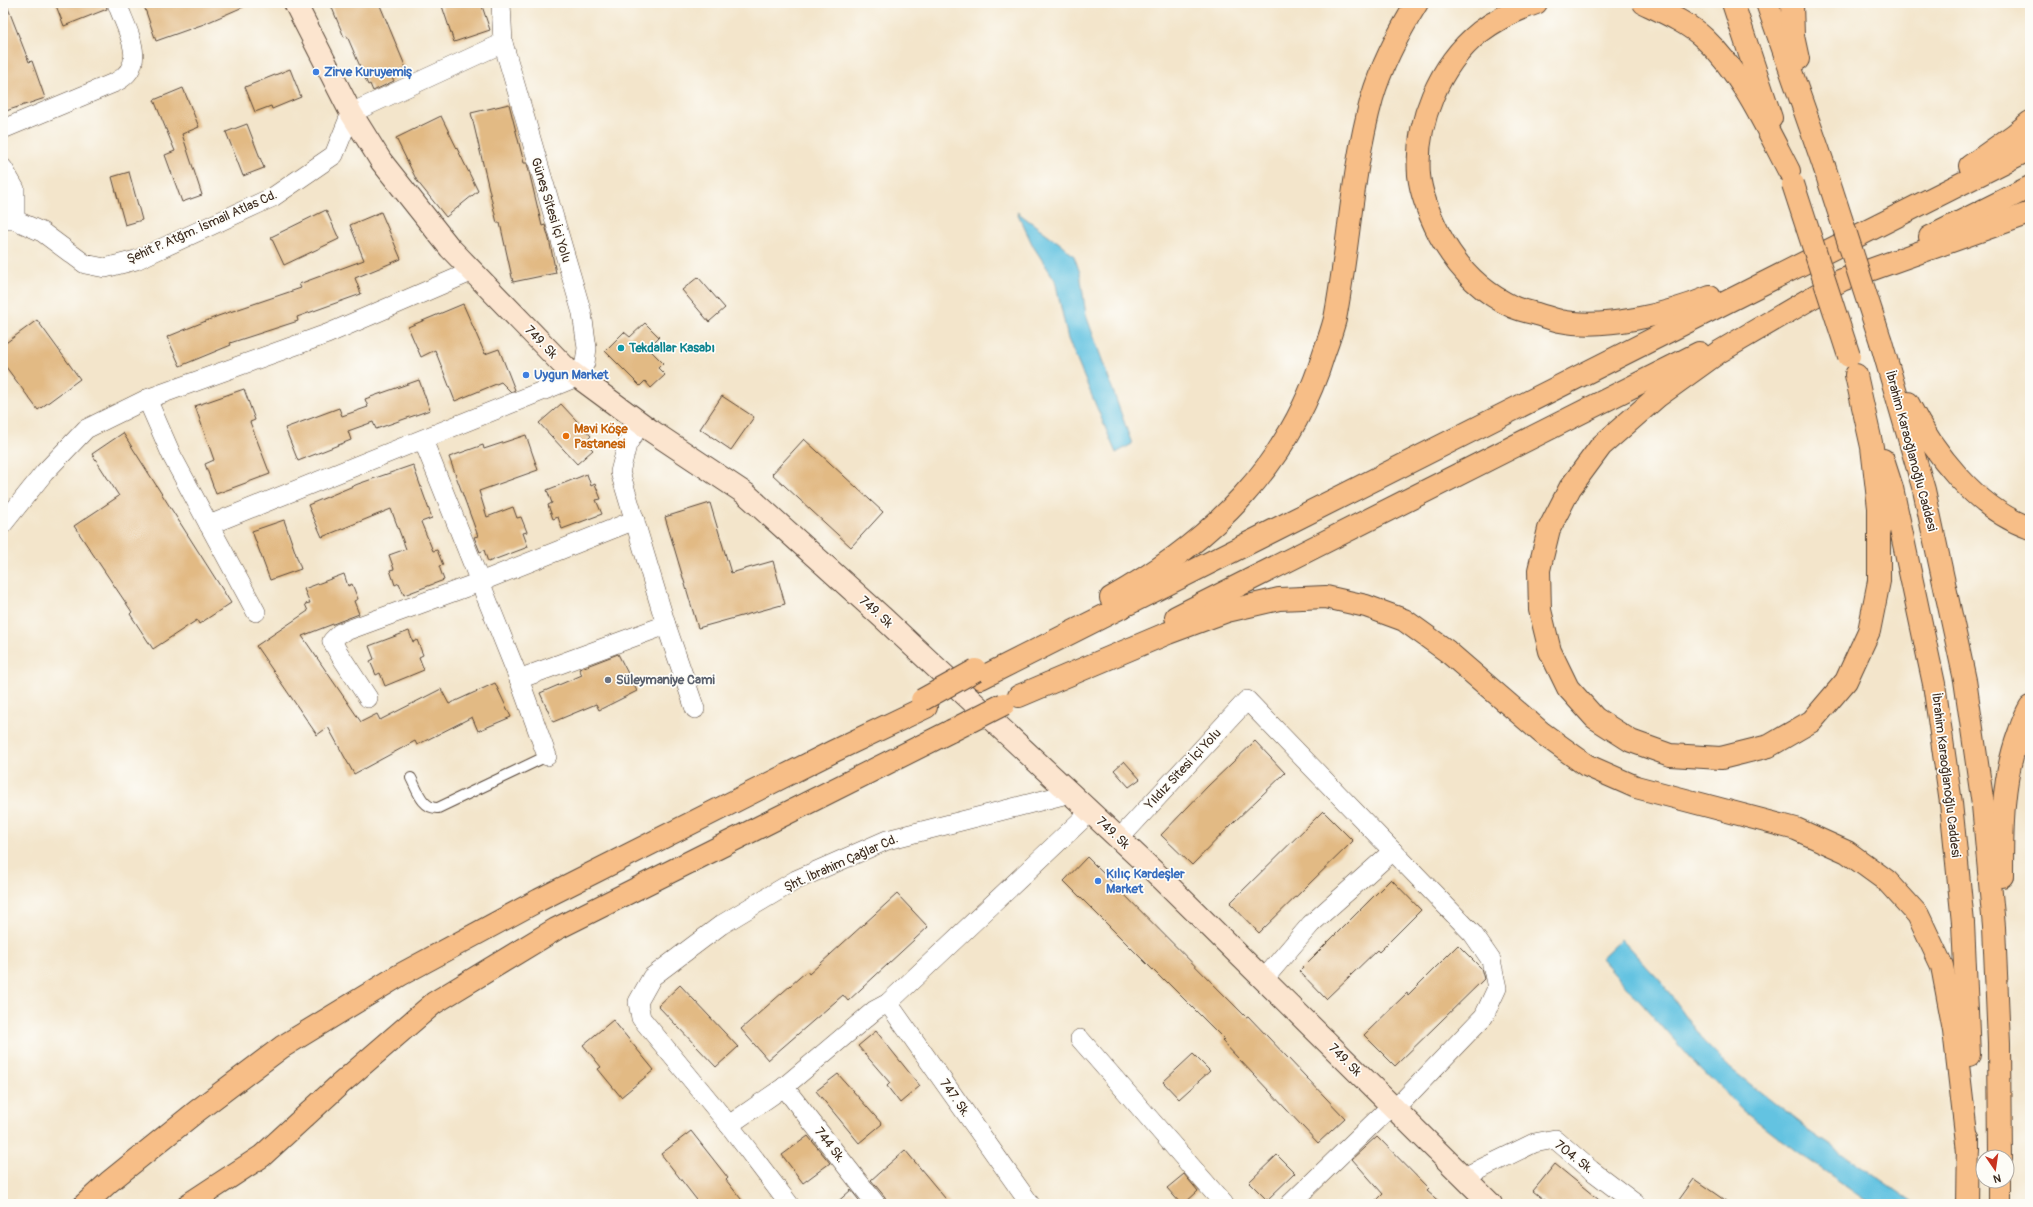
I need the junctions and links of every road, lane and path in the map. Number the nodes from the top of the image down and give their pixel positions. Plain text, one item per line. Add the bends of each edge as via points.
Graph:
1 (117, 3) edge
2 (296, 3) edge
3 (500, 3) edge
4 (1418, 3) edge
5 (1536, 3) edge
6 (1644, 3) edge
7 (1733, 3) edge
8 (1767, 3) edge
9 (1792, 3) edge
10 (503, 43) junction
11 (351, 113) junction
12 (2030, 122) edge
13 (3, 129) edge
14 (2030, 148) edge
15 (1821, 158) junction
16 (3, 168) edge
17 (1791, 177) junction
18 (2030, 187) edge
19 (2030, 213) edge
20 (9, 220) edge
21 (1861, 233) junction
22 (1830, 249) junction
23 (473, 271) junction
24 (1842, 280) junction
25 (1883, 348) junction
26 (1852, 366) junction
27 (577, 377) junction
28 (147, 399) junction
29 (640, 423) junction
30 (423, 440) junction
31 (635, 520) junction
32 (3, 524) edge
33 (209, 525) junction
34 (2030, 528) edge
35 (480, 582) junction
36 (256, 612) dead end
37 (666, 625) junction
38 (979, 674) junction
39 (520, 678) junction
40 (368, 698) dead end
41 (1011, 700) junction
42 (2030, 708) edge
43 (695, 709) dead end
44 (547, 756) joint
45 (411, 778) dead end
46 (1071, 793) junction
47 (1090, 811) junction
48 (1119, 838) junction
49 (1393, 851) junction
50 (1264, 979) junction
51 (882, 1007) junction
52 (1080, 1039) dead end
53 (1999, 1043) junction
54 (784, 1087) junction
55 (1393, 1107) junction
56 (729, 1125) junction
57 (2000, 1149) edge
58 (1968, 1151) junction
59 (1464, 1177) junction
60 (2000, 1189) edge
61 (1221, 1203) edge
62 (85, 1204) edge
63 (189, 1204) edge
64 (788, 1204) edge
65 (876, 1204) edge
66 (1030, 1204) edge
67 (1290, 1204) edge
68 (1491, 1204) edge
69 (1636, 1204) edge
70 (1967, 1204) edge
71 (2000, 1204) edge

1 - 13 street via 135,54 128,74 116,82
2 - 11 street, 749. Sk
3 - 10 street, Güneş Sitesi İçi Yolu
4 - 38 highway via 1398,33 1373,97 1356,172 1334,321 1316,380 1289,436 1246,494 1200,539 1128,588
5 - 22 highway via 1511,12 1480,32 1454,60 1432,98 1420,138 1419,176 1429,215 1450,254 1474,282 1514,307 1561,321 1606,324 1656,315 1708,298
6 - 17 highway via 1673,17 1705,39 1735,75 1760,116
7 - 17 highway
8 - 15 highway
9 - 15 highway via 1793,36
10 - 11 street
10 - 27 street, Güneş Sitesi İçi Yolu via 582,313 587,348 585,363
11 - 20 street, Şehit P. Atğm. İsmail Atlas Cd. via 334,155 273,197 136,260 105,268 85,264 42,232
11 - 23 street, 749. Sk via 381,161 450,248
12 - 21 highway via 1950,179
14 - 21 highway
15 - 25 highway, bridge
16 - 20 street via 15,189
17 - 26 highway, bridge
18 - 24 highway
19 - 24 highway
21 - 22 highway
22 - 38 highway
23 - 27 street, 749. Sk
23 - 28 street via 327,334
24 - 26 highway via 1719,352 1658,396 1602,446 1570,488 1548,536 1539,570 1540,610 1550,651 1568,688 1595,718 1631,741 1670,755 1721,758 1769,746 1812,720 1846,681 1869,631 1879,581 1879,508 1872,447
24 - 41 highway
25 - 34 highway via 1917,421 1947,464 1976,495 2016,523
25 - 53 highway, İbrahim Karaoğlanoğlu Caddesi via 1924,490 1965,680 1983,805 1994,927
26 - 58 highway, İbrahim Karaoğlanoğlu Caddesi via 1892,488 1934,684 1950,795 1963,923 1969,1037
27 - 29 street, 749. Sk
27 - 30 street
28 - 32 street via 86,429 44,473
28 - 33 street via 172,456
29 - 31 street via 627,445 620,472
29 - 46 street, 749. Sk via 746,494
30 - 33 street
30 - 35 street
31 - 35 street
31 - 37 street
33 - 36 street
35 - 39 street
35 - 40 street via 340,633 332,641
37 - 39 street
37 - 43 street
38 - 62 highway via 834,751 539,900 400,975 282,1047 197,1111
39 - 44 street
41 - 58 highway via 1168,633 1227,611 1279,599 1326,597 1366,606 1404,620 1447,651 1542,733 1586,765 1636,787 1796,829 1847,852 1887,881 1918,915 1942,966 1954,1030
41 - 63 highway, bridge via 556,929 434,1003 262,1156
42 - 53 highway via 2011,755 2002,815
44 - 45 lane via 438,808 428,807 424,803
46 - 47 street, 749. Sk
46 - 56 street, Şht. İbrahim Çağlar Cd. via 887,840 796,880 720,925 652,977 638,1002 641,1018
47 - 48 street, 749. Sk
47 - 51 street
48 - 49 street, Yıldız Sitesi İçi Yolu via 1247,700
48 - 50 street, 749. Sk
49 - 50 street via 1311,924
49 - 55 street via 1473,934 1491,960 1497,988 1484,1016
50 - 55 street, 749. Sk
51 - 54 street
51 - 66 street, 747. Sk.
52 - 61 street
53 - 57 highway, İbrahim Karaoğlanoğlu Caddesi
54 - 56 street
54 - 65 street, 744 Sk.
55 - 59 street, 749. Sk
55 - 67 street
56 - 64 street, Şht. İbrahim Çağlar Cd.
58 - 70 highway, İbrahim Karaoğlanoğlu Caddesi
59 - 68 street, 749. Sk
59 - 69 street, 704. Sk. via 1534,1143 1555,1139 1590,1170
60 - 71 highway

